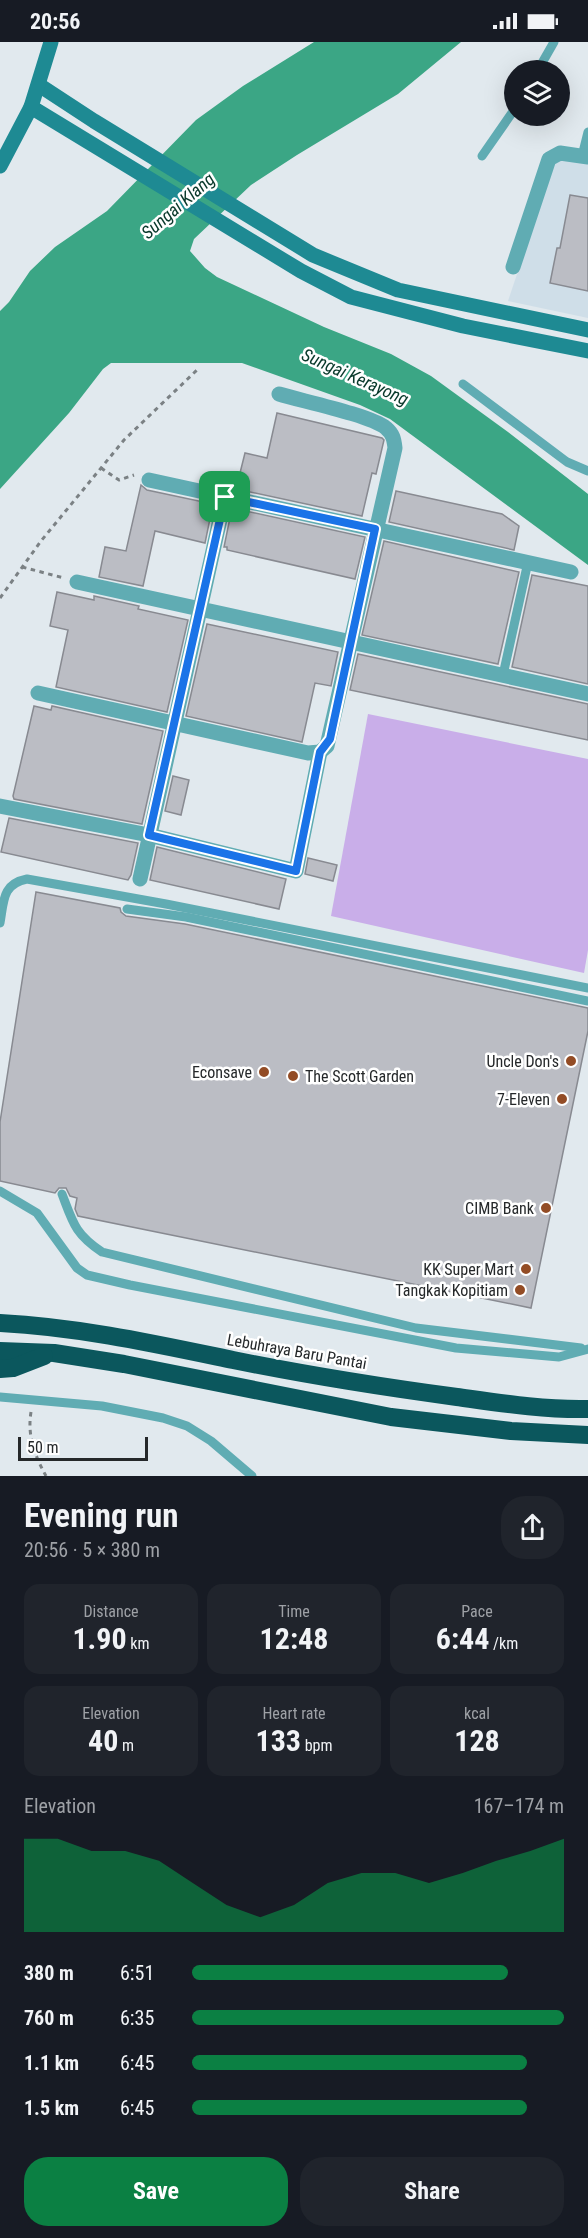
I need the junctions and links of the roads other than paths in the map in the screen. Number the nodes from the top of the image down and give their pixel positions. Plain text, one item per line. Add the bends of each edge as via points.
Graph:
1 (51, 42) edge
2 (554, 42) edge
3 (544, 60) edge
4 (39, 85) junction
5 (31, 107) junction
6 (504, 124) edge
7 (588, 132) edge
8 (482, 156) dead end
9 (585, 156) edge
10 (0, 166) edge
11 (513, 267) dead end
12 (588, 330) edge
13 (588, 351) edge
14 (464, 384) dead end
15 (279, 394) dead end
16 (588, 471) edge
17 (149, 480) road end
18 (225, 497) junction
19 (375, 529) junction
20 (528, 562) junction
21 (571, 572) dead end
22 (77, 582) road end
23 (199, 609) junction
24 (351, 642) junction
25 (503, 675) junction
26 (38, 693) dead end
27 (588, 694) edge
28 (174, 724) junction
29 (320, 752) junction
30 (0, 806) edge
31 (149, 835) junction
32 (140, 879) dead end
33 (127, 909) dead end
34 (0, 923) edge
35 (588, 988) edge
36 (588, 1001) edge
37 (0, 1191) edge
38 (62, 1194) dead end
39 (0, 1323) edge
40 (588, 1349) edge
41 (0, 1351) edge
42 (54, 1353) junction
43 (0, 1370) edge
44 (0, 1397) edge
45 (583, 1409) edge
46 (579, 1435) edge
47 (252, 1476) edge

1 - 4 street
2 - 3 lane
4 - 5 street
4 - 12 street via 313,255 398,290
5 - 10 street
5 - 13 street via 301,271 351,297
6 - 8 lane
7 - 9 lane
9 - 11 street via 560,153 549,159
14 - 16 lane via 567,462
15 - 19 street via 364,418 384,427 394,437 395,448
17 - 18 street
18 - 19 street
18 - 23 street
19 - 20 street
19 - 24 street
20 - 21 street
20 - 25 lane
22 - 23 street
23 - 24 street
23 - 28 street
24 - 25 street
24 - 29 street via 330,739
25 - 27 street
26 - 28 street
28 - 29 street via 308,753
28 - 31 street
29 - 31 street via 296,871
30 - 31 street
31 - 32 street
33 - 36 lane via 186,916
34 - 35 lane via 9,886 27,879
37 - 40 lane via 37,1213 76,1268 87,1275 456,1348 560,1357
38 - 40 lane via 75,1227 85,1240 102,1251 416,1328
39 - 45 highway, Lebuhraya Baru Pantai via 88,1331 398,1389
41 - 42 highway
42 - 43 highway
42 - 46 highway via 391,1417
44 - 47 lane via 102,1407 163,1418 188,1426

